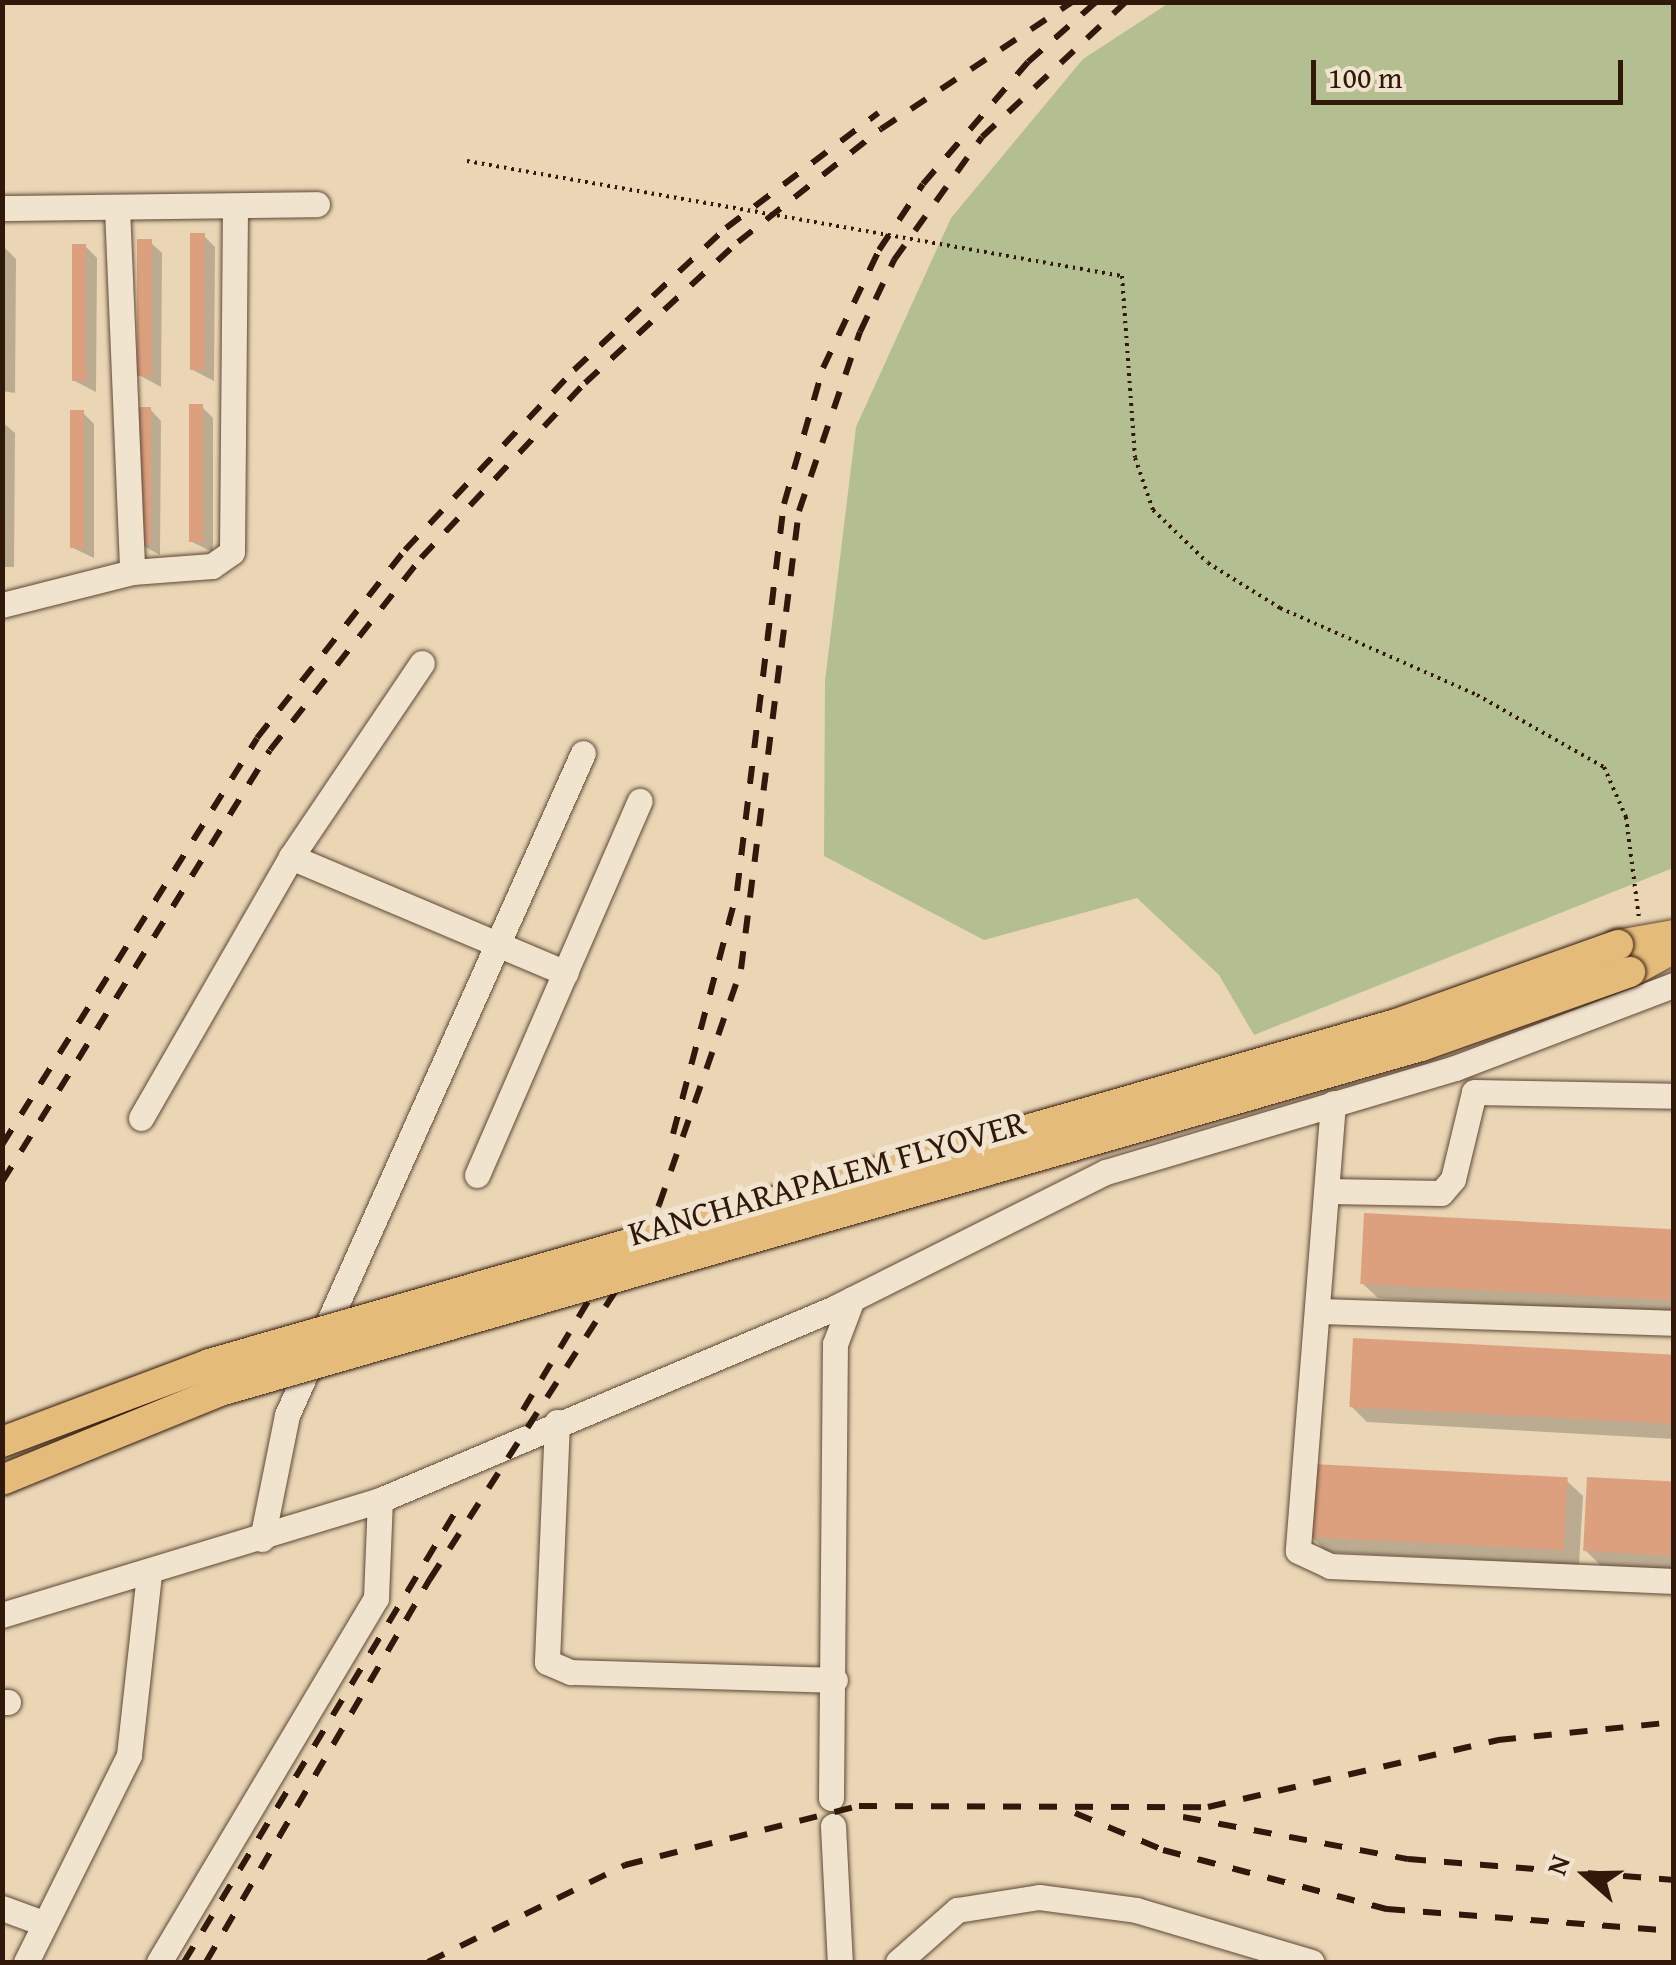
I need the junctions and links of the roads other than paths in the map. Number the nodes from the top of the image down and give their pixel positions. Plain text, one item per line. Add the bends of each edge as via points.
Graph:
1 (317, 204) dead end
2 (2, 208) edge
3 (117, 208) junction
4 (235, 208) junction
5 (132, 572) junction
6 (2, 605) edge
7 (422, 663) dead end
8 (582, 754) dead end
9 (640, 801) dead end
10 (291, 857) junction
11 (1674, 935) edge
12 (499, 944) junction
13 (1674, 948) edge
14 (1630, 951) junction
15 (564, 974) junction
16 (1674, 985) edge
17 (1674, 1096) edge
18 (1332, 1103) junction
19 (142, 1118) dead end
20 (478, 1176) dead end
21 (1328, 1191) junction
22 (852, 1299) junction
23 (1318, 1311) junction
24 (806, 1318) junction
25 (1674, 1323) edge
26 (835, 1344) junction
27 (557, 1422) junction
28 (2, 1442) edge
29 (2, 1480) edge
30 (380, 1500) junction
31 (262, 1539) junction
32 (149, 1574) junction
33 (1674, 1581) edge
34 (4, 1618) edge
35 (834, 1680) junction
36 (831, 1798) dead end
37 (832, 1826) dead end
38 (2, 1908) edge
39 (40, 1922) junction
40 (26, 1962) edge
41 (159, 1962) edge
42 (840, 1962) edge
43 (898, 1962) edge
44 (1311, 1962) edge

1 - 4 street
2 - 3 street
3 - 4 street
3 - 5 street
4 - 5 street via 232,552 212,566
5 - 6 street
7 - 10 street
8 - 12 street
9 - 15 street
10 - 12 street
10 - 19 street
11 - 14 main road, KANCHARAPALEM FLYOVER
12 - 15 street
12 - 31 street via 274,1450
13 - 14 main road, KANCHARAPALEM FLYOVER
14 - 28 main road, KANCHARAPALEM FLYOVER, bridge via 209,1364
14 - 29 main road, KANCHARAPALEM FLYOVER, bridge via 1421,1046 220,1391
15 - 20 street
16 - 18 street via 1526,1044
17 - 21 street via 1474,1092 1453,1179 1440,1193
18 - 21 street
18 - 22 street via 1106,1172
21 - 23 street
22 - 24 street
22 - 26 street
23 - 25 street
23 - 33 street via 1300,1432 1298,1551 1330,1566
24 - 26 street
24 - 27 street
26 - 35 street
27 - 30 street
27 - 35 street via 547,1662 571,1672
30 - 31 street
30 - 41 street via 376,1598
31 - 32 street
32 - 34 street
32 - 39 street via 129,1755
35 - 36 street
37 - 42 street
38 - 39 street
39 - 40 street
43 - 44 street via 956,1910 1039,1896 1136,1910

